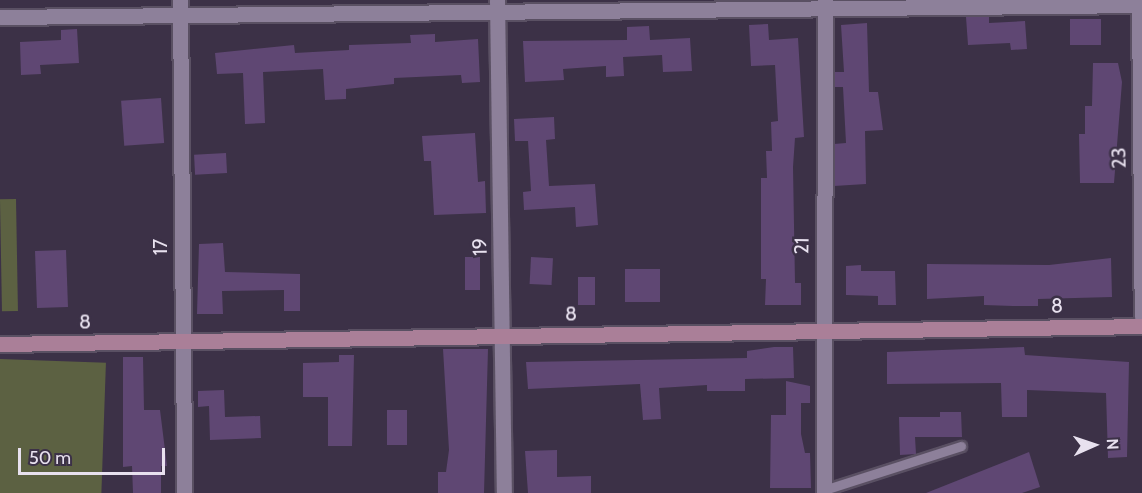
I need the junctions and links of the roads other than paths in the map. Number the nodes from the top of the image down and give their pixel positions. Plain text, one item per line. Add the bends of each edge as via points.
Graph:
1 (826, 3) edge
2 (1140, 3) edge
3 (497, 6) edge
4 (181, 8) edge
5 (0, 17) edge
6 (1142, 316) edge
7 (1142, 326) edge
8 (822, 331) junction
9 (502, 336) junction
10 (181, 341) junction
11 (0, 344) edge
12 (961, 446) dead end
13 (824, 492) edge
14 (184, 493) edge
15 (504, 493) edge

1 - 2 street
1 - 3 street
1 - 8 street, 21
2 - 6 street, 23
3 - 4 street
3 - 9 street, 19
4 - 5 street
4 - 10 street, 17
7 - 8 street, 8
8 - 9 street, 8
8 - 13 street, 21
9 - 10 street, 8
9 - 15 street, 19
10 - 11 street, 8
10 - 14 street, 17
12 - 13 lane

